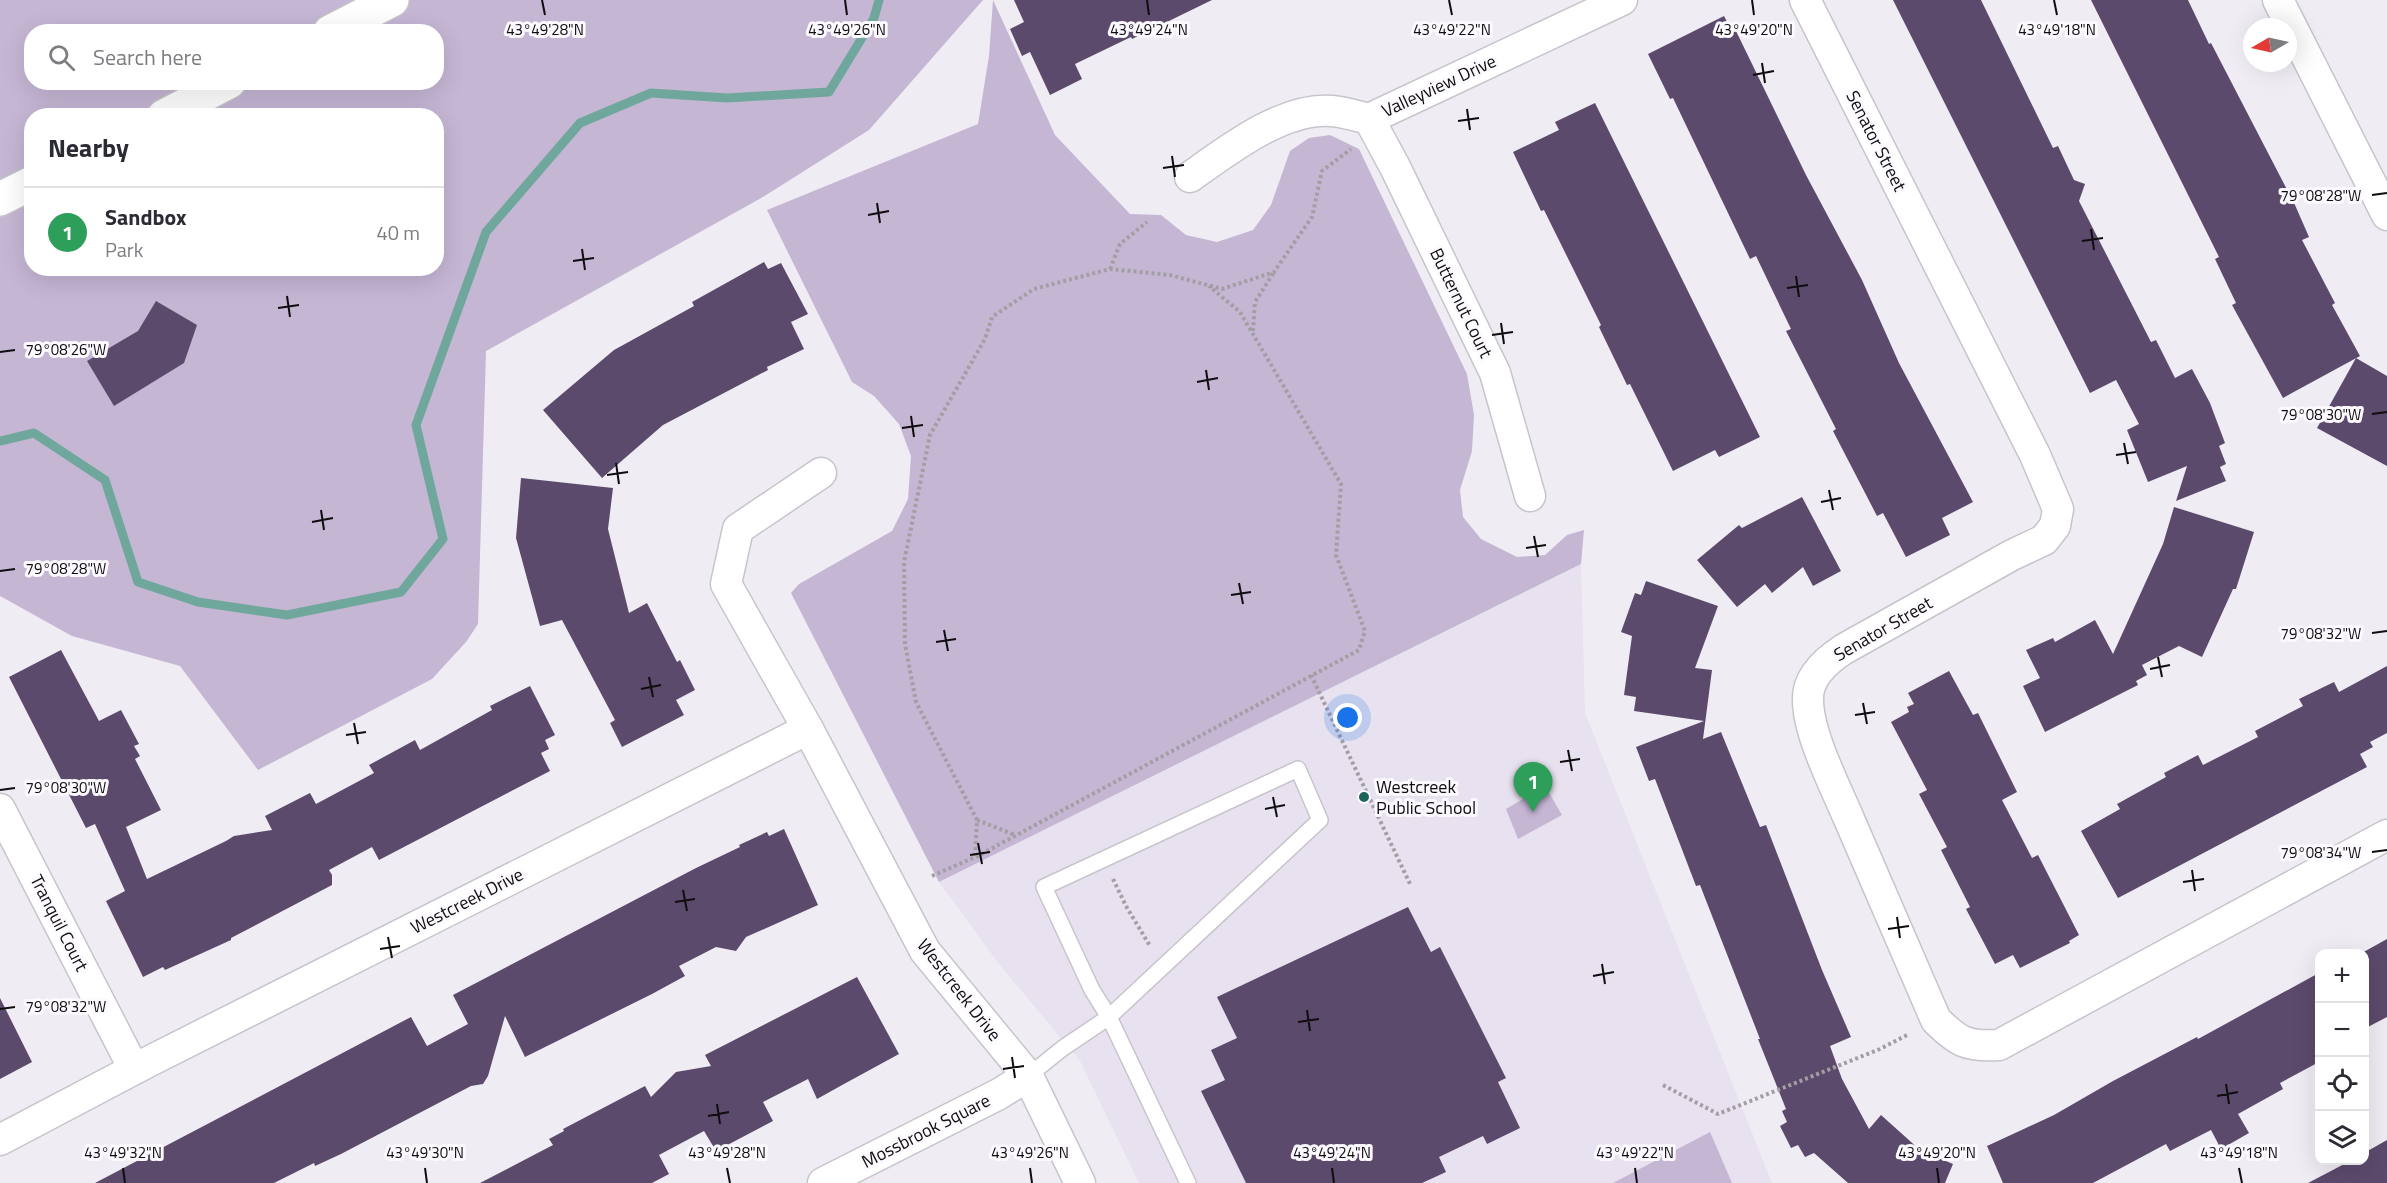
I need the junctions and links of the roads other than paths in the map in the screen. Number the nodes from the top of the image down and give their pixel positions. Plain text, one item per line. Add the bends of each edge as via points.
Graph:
1 (392, 0) edge
2 (1622, 0) edge
3 (1805, 0) edge
4 (2278, 0) edge
5 (346, 24) edge
6 (214, 90) edge
7 (179, 108) edge
8 (1369, 119) junction
9 (1190, 177) dead end
10 (24, 187) edge
11 (0, 199) edge
12 (2387, 215) edge
13 (820, 473) dead end
14 (1530, 496) dead end
15 (808, 729) junction
16 (0, 809) edge
17 (2387, 835) edge
18 (1109, 1017) junction
19 (134, 1069) junction
20 (1028, 1076) junction
21 (0, 1140) edge
22 (823, 1183) edge
23 (1080, 1183) edge
24 (1188, 1183) edge

1 - 5 main road
2 - 8 street, Valleyview Drive
3 - 17 street, Senator Street via 2035,455 2058,509 2055,526 2044,540 1844,649 1830,658 1810,683 1812,724 1829,771 1936,1020 1955,1039 1980,1046 1999,1045
4 - 12 street
6 - 7 main road
8 - 9 street, Valleyview Drive via 1332,111 1286,119 1236,144
8 - 14 street, Butternut Court via 1495,372
10 - 11 main road
13 - 15 street, Westcreek Drive via 738,529 726,584
15 - 19 street, Westcreek Drive
15 - 20 street, Westcreek Drive via 925,951
16 - 19 street, Tranquil Court
18 - 18 lane via 1092,990 1044,887 1298,769 1320,820
18 - 20 lane
18 - 24 lane
19 - 21 street, Westcreek Drive
20 - 22 street, Mossbrook Square
20 - 23 street, Westcreek Drive

